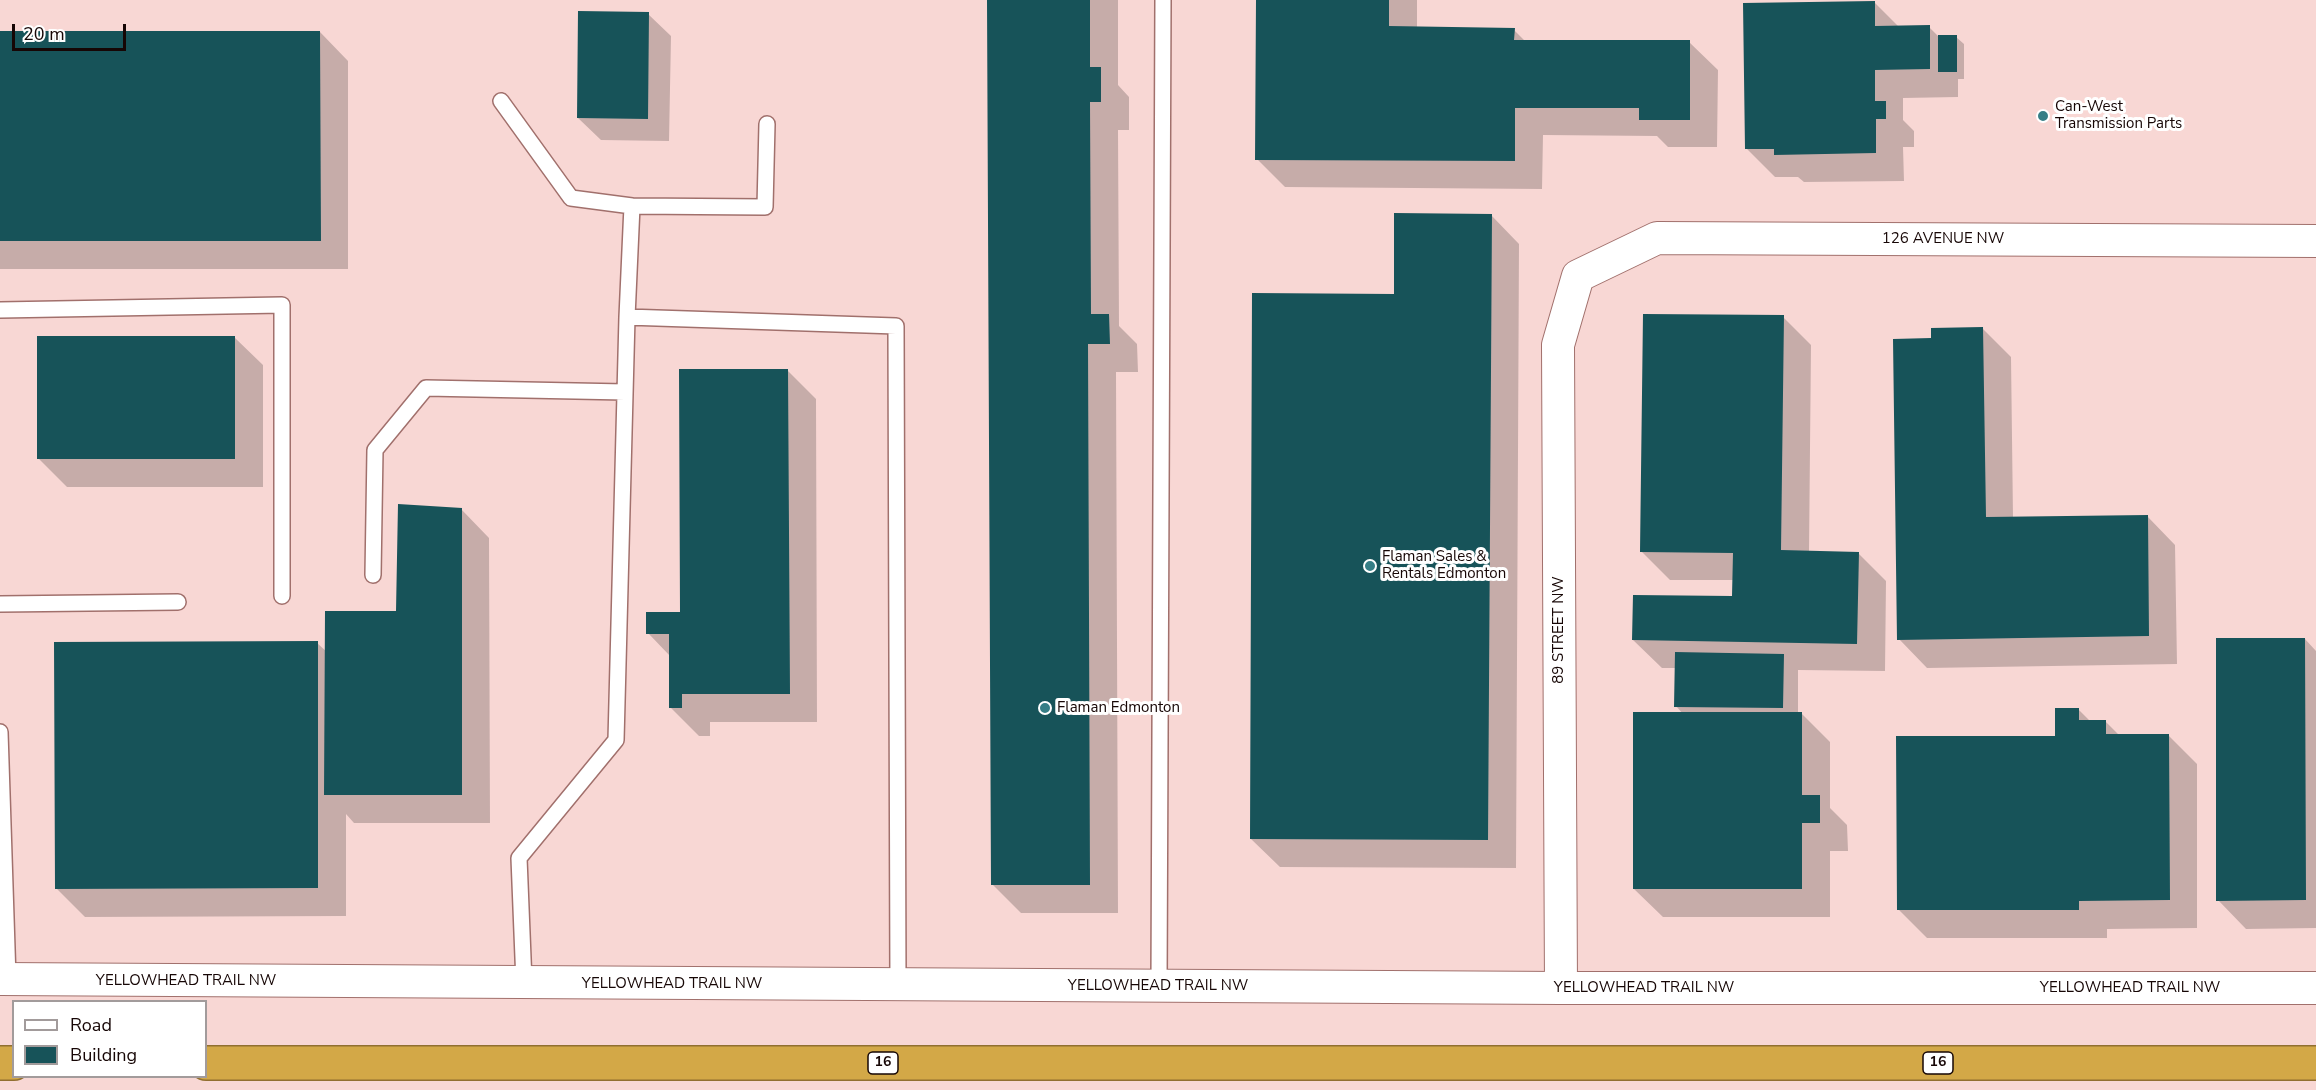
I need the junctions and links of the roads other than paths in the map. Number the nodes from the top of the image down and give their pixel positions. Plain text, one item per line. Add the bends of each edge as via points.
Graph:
1 (1163, 0) edge
2 (501, 101) dead end
3 (767, 124) dead end
4 (632, 206) junction
5 (2316, 241) edge
6 (1578, 276) joint
7 (0, 310) edge
8 (627, 316) junction
9 (625, 392) junction
10 (373, 575) dead end
11 (282, 596) dead end
12 (178, 602) dead end
13 (0, 604) edge
14 (0, 732) edge
15 (4, 979) edge
16 (524, 983) junction
17 (898, 985) junction
18 (1159, 985) junction
19 (1561, 988) junction
20 (2316, 988) edge
21 (207, 1063) edge
22 (2316, 1063) edge

1 - 18 lane
2 - 4 lane via 571,198
3 - 4 lane via 765,207
4 - 8 lane
5 - 6 street, 126 AVENUE NW via 1657,238
6 - 19 street, 89 STREET NW via 1558,345
7 - 11 lane via 282,305
8 - 9 lane
8 - 17 lane via 896,326
9 - 10 lane via 426,388 375,450
9 - 16 lane via 616,740 519,858
12 - 13 lane
14 - 15 lane
15 - 16 street, YELLOWHEAD TRAIL NW
16 - 17 street, YELLOWHEAD TRAIL NW
17 - 18 street, YELLOWHEAD TRAIL NW
18 - 19 street, YELLOWHEAD TRAIL NW
19 - 20 street, YELLOWHEAD TRAIL NW
21 - 22 highway, 16

